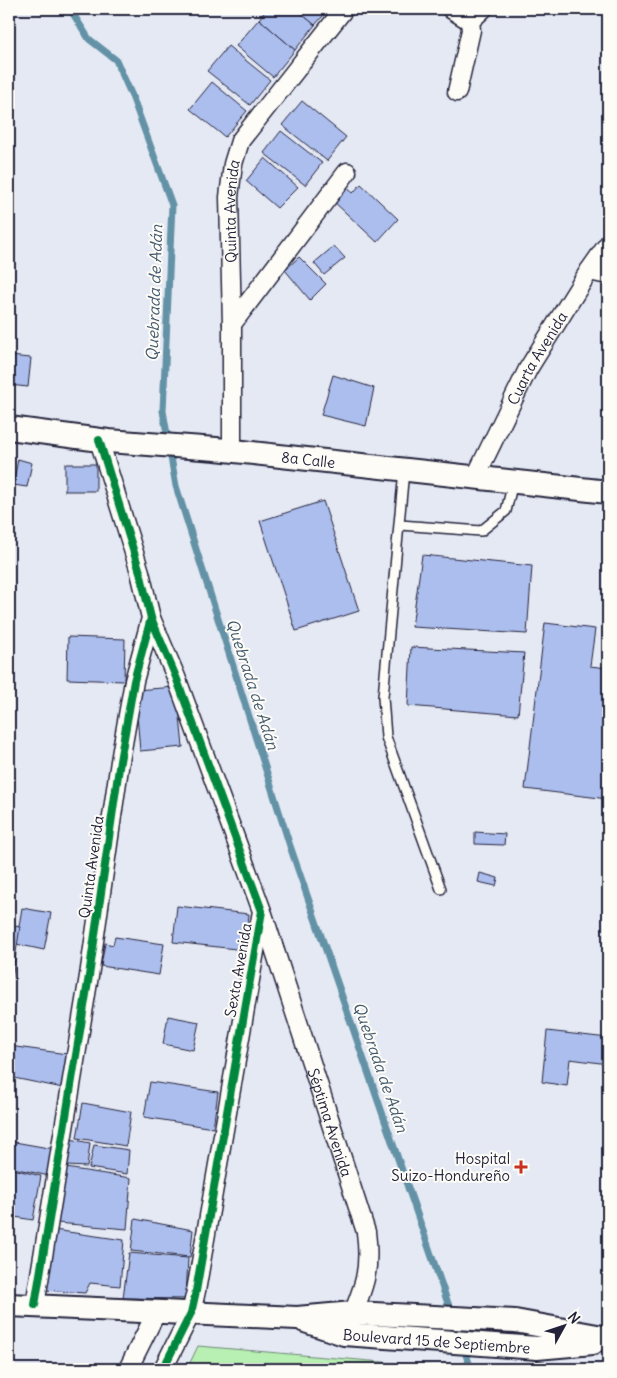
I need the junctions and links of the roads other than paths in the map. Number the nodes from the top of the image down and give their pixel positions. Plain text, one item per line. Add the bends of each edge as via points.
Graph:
1 (344, 9) edge
2 (451, 9) edge
3 (483, 9) edge
4 (470, 21) junction
5 (457, 92) dead end
6 (347, 172) dead end
7 (608, 244) edge
8 (589, 271) junction
9 (608, 275) edge
10 (232, 324) junction
11 (9, 428) edge
12 (104, 440) junction
13 (224, 450) junction
14 (404, 470) junction
15 (475, 478) junction
16 (513, 482) junction
17 (608, 492) edge
18 (400, 525) junction
19 (151, 618) junction
20 (441, 889) dead end
21 (262, 911) junction
22 (9, 1305) edge
23 (35, 1305) junction
24 (158, 1311) junction
25 (191, 1313) junction
26 (353, 1314) junction
27 (297, 1318) junction
28 (344, 1334) junction
29 (608, 1339) edge
30 (128, 1369) edge
31 (163, 1369) edge

1 - 10 street, Quinta Avenida via 240,141 229,197
2 - 4 street
3 - 4 street
4 - 5 street via 471,30
6 - 10 street
7 - 8 street, Cuarta Avenida
8 - 9 street
8 - 15 street, Cuarta Avenida via 528,369
10 - 13 street, Quinta Avenida
11 - 12 street, 8a Calle
12 - 13 street, 8a Calle
12 - 19 street, Quinta Avenida
13 - 14 street, 8a Calle
14 - 15 street, 8a Calle
14 - 18 lane
15 - 16 street, 8a Calle
16 - 17 street, 8a Calle
16 - 18 lane via 506,510 481,531
18 - 20 lane via 382,696 386,737
19 - 21 street, Sexta Avenida
19 - 23 street, Quinta Avenida via 134,681 120,761 89,976
21 - 25 street, Sexta Avenida
21 - 26 street, Séptima Avenida via 366,1232 368,1273
22 - 23 street, Boulevard 15 de Septiembre
23 - 24 street, Boulevard 15 de Septiembre
24 - 25 street, Boulevard 15 de Septiembre
24 - 30 street
25 - 27 street, Boulevard 15 de Septiembre
25 - 31 street, Sexta Avenida
26 - 27 street, Boulevard 15 de Septiembre
26 - 28 street, Séptima Avenida
26 - 29 street, Boulevard 15 de Septiembre via 515,1321
27 - 28 street, Boulevard 15 de Septiembre
28 - 29 street, Boulevard 15 de Septiembre via 537,1348

